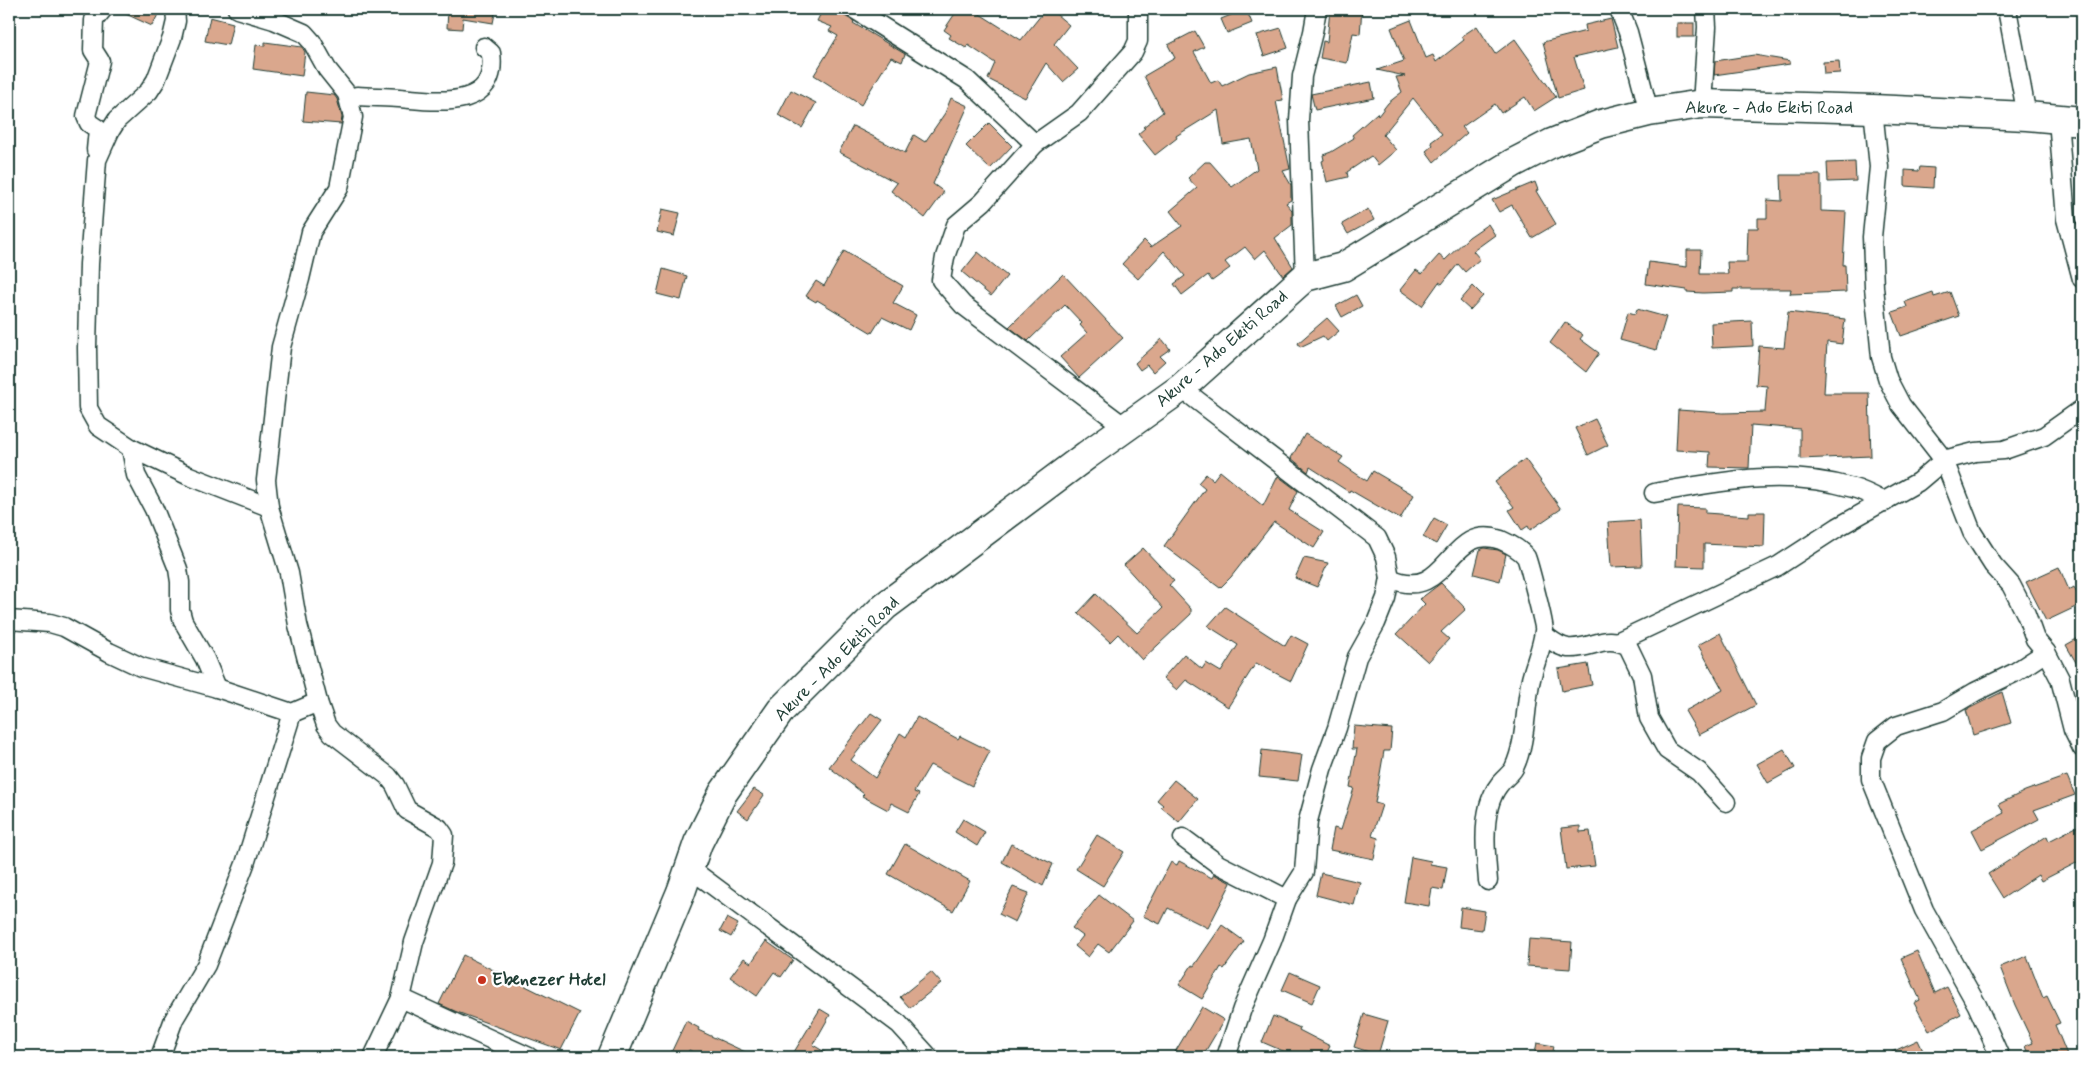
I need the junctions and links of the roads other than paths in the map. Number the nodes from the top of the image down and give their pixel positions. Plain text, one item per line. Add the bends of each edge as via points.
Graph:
1 (175, 9) edge
2 (237, 9) edge
3 (854, 9) edge
4 (1138, 9) edge
5 (1317, 9) edge
6 (1618, 9) edge
7 (1706, 9) edge
8 (2007, 9) edge
9 (96, 12) edge
10 (484, 47) dead end
11 (350, 100) junction
12 (1702, 104) junction
13 (1873, 109) junction
14 (1649, 112) junction
15 (2027, 116) junction
16 (2070, 120) edge
17 (1035, 144) junction
18 (96, 160) junction
19 (1305, 277) junction
20 (2082, 279) edge
21 (1180, 388) junction
22 (2082, 409) edge
23 (1125, 427) junction
24 (132, 448) junction
25 (1944, 460) junction
26 (1654, 493) dead end
27 (1885, 502) junction
28 (269, 507) junction
29 (1390, 578) junction
30 (9, 620) edge
31 (1544, 635) junction
32 (1619, 641) junction
33 (2046, 652) junction
34 (217, 688) junction
35 (318, 702) junction
36 (292, 713) junction
37 (2082, 748) edge
38 (1726, 802) dead end
39 (1183, 838) dead end
40 (688, 867) junction
41 (1488, 881) dead end
42 (1287, 899) junction
43 (401, 998) junction
44 (160, 1057) edge
45 (372, 1057) edge
46 (529, 1057) edge
47 (612, 1057) edge
48 (929, 1057) edge
49 (1226, 1057) edge
50 (2000, 1057) edge

1 - 18 street via 172,38 156,80 114,125
2 - 11 street via 304,33
3 - 17 street via 968,80
4 - 17 street via 1138,41 1133,52 1079,114
5 - 19 street via 1302,76 1299,120
6 - 14 street via 1628,32
7 - 12 street
8 - 15 street
9 - 18 street via 93,50 100,61 86,116 89,123 98,129
10 - 11 street via 492,53 490,77 471,96 432,102 357,96
11 - 28 street via 353,117 339,188 311,232 281,347 266,480
12 - 13 main road, Akure - Ado Ekiti Road
12 - 14 main road, Akure - Ado Ekiti Road
13 - 15 main road, Akure - Ado Ekiti Road
13 - 25 street via 1879,167 1872,237 1881,357 1901,405
14 - 19 main road, Akure - Ado Ekiti Road via 1601,124 1552,143 1513,163 1343,267
15 - 16 main road, Akure - Ado Ekiti Road
16 - 20 street via 2066,219
17 - 23 street via 983,202 956,225 941,280 983,322
18 - 24 street via 87,348 88,408 98,426
19 - 21 main road, Akure - Ado Ekiti Road
21 - 23 main road, Akure - Ado Ekiti Road
21 - 29 street via 1377,538 1386,557
22 - 25 street via 2044,436 2004,450 1975,452
23 - 40 main road, Akure - Ado Ekiti Road via 885,606 781,710 723,793
24 - 28 street via 187,475
24 - 34 street via 136,475 154,509 178,569 183,621
25 - 27 street via 1918,482
25 - 33 street via 1972,532 1993,565 2011,585 2035,639
26 - 27 street via 1767,476 1854,488
27 - 32 street via 1838,527 1778,566
28 - 35 street via 289,573 298,625
29 - 31 street via 1402,584 1428,580 1466,544 1479,537 1499,540 1513,546 1527,558 1545,627
29 - 42 street via 1376,623 1357,657 1322,769 1308,821 1304,872
30 - 34 street via 57,625 141,667
31 - 32 street via 1568,648
31 - 41 street via 1529,687 1514,769 1498,786 1490,804 1486,826
32 - 38 street via 1628,646 1642,676 1649,718 1667,750 1699,772
33 - 37 street via 2060,679 2073,730
33 - 50 street via 1943,711 1896,726 1877,741 1870,758 1871,780 1924,910 1977,1005
34 - 36 street
35 - 36 street
35 - 43 street via 332,733 388,776 407,810 444,835 442,863 414,942
36 - 44 street via 245,864 206,965 174,1019
39 - 42 street via 1218,864
40 - 47 main road, Akure - Ado Ekiti Road via 681,892
40 - 48 street via 899,1024
42 - 49 street
43 - 45 street
43 - 46 street

